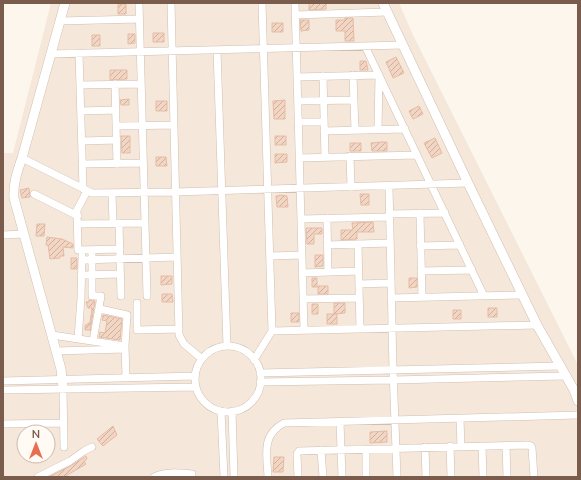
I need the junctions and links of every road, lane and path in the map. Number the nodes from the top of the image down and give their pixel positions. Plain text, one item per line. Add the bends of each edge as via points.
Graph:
1 (65, 3) edge
2 (139, 3) edge
3 (171, 3) edge
4 (262, 3) edge
5 (295, 3) edge
6 (383, 3) edge
7 (387, 12) junction
8 (295, 14) junction
9 (140, 19) junction
10 (60, 20) junction
11 (403, 45) junction
12 (365, 46) junction
13 (264, 48) junction
14 (296, 48) junction
15 (217, 50) junction
16 (173, 51) junction
17 (140, 52) junction
18 (80, 53) junction
19 (50, 54) junction
20 (353, 75) junction
21 (379, 75) junction
22 (323, 76) junction
23 (297, 77) junction
24 (115, 84) junction
25 (141, 84) junction
26 (80, 85) junction
27 (324, 100) junction
28 (354, 100) junction
29 (298, 101) junction
30 (116, 110) junction
31 (81, 111) junction
32 (298, 122) junction
33 (324, 122) junction
34 (174, 125) junction
35 (117, 126) junction
36 (142, 126) junction
37 (405, 129) junction
38 (354, 130) junction
39 (378, 130) junction
40 (324, 131) junction
41 (117, 140) junction
42 (82, 141) junction
43 (417, 155) junction
44 (350, 156) junction
45 (325, 157) junction
46 (22, 158) junction
47 (299, 158) junction
48 (143, 163) junction
49 (82, 164) junction
50 (118, 164) junction
51 (468, 183) junction
52 (431, 184) junction
53 (389, 186) junction
54 (351, 187) junction
55 (300, 188) junction
56 (268, 189) junction
57 (85, 190) junction
58 (222, 191) junction
59 (144, 192) junction
60 (176, 192) junction
61 (112, 193) junction
62 (34, 194) dead end
63 (420, 213) junction
64 (445, 213) junction
65 (389, 215) junction
66 (78, 216) junction
67 (327, 218) junction
68 (301, 219) junction
69 (145, 222) junction
70 (116, 223) junction
71 (78, 224) junction
72 (24, 234) junction
73 (3, 235) edge
74 (390, 243) junction
75 (358, 244) junction
76 (328, 245) junction
77 (460, 245) junction
78 (420, 246) junction
79 (120, 249) junction
80 (82, 250) junction
81 (92, 250) junction
82 (302, 255) junction
83 (270, 256) junction
84 (177, 257) junction
85 (146, 258) junction
86 (92, 259) junction
87 (120, 259) junction
88 (82, 260) junction
89 (472, 270) junction
90 (358, 271) junction
91 (421, 271) junction
92 (328, 272) junction
93 (302, 273) junction
94 (92, 274) junction
95 (120, 274) junction
96 (81, 275) junction
97 (391, 283) junction
98 (359, 284) junction
99 (522, 295) junction
100 (121, 296) dead end
101 (147, 296) dead end
102 (484, 296) junction
103 (422, 297) junction
104 (359, 298) junction
105 (391, 298) junction
106 (303, 299) junction
107 (137, 303) dead end
108 (100, 309) junction
109 (537, 325) junction
110 (392, 328) junction
111 (179, 329) junction
112 (360, 329) junction
113 (304, 330) junction
114 (272, 331) junction
115 (52, 335) junction
116 (78, 339) junction
117 (94, 341) junction
118 (226, 346) junction
119 (125, 348) junction
120 (56, 351) junction
121 (202, 359) junction
122 (254, 360) junction
123 (560, 366) junction
124 (392, 370) junction
125 (260, 373) junction
126 (195, 376) junction
127 (566, 376) junction
128 (126, 378) junction
129 (393, 380) junction
130 (3, 381) edge
131 (260, 382) junction
132 (62, 384) junction
133 (196, 387) junction
134 (3, 390) edge
135 (578, 401) edge
136 (221, 411) junction
137 (232, 411) junction
138 (578, 415) edge
139 (460, 418) junction
140 (395, 420) junction
141 (340, 422) junction
142 (63, 423) junction
143 (3, 424) edge
144 (450, 446) junction
145 (461, 446) junction
146 (482, 446) junction
147 (506, 446) junction
148 (64, 447) dead end
149 (92, 447) dead end
150 (425, 447) junction
151 (396, 448) junction
152 (366, 449) junction
153 (321, 450) junction
154 (341, 450) junction
155 (192, 474) dead end
156 (38, 477) edge
157 (154, 477) edge
158 (224, 477) edge
159 (234, 477) edge
160 (268, 477) edge
161 (298, 477) edge
162 (323, 477) edge
163 (342, 477) edge
164 (366, 477) edge
165 (397, 477) edge
166 (426, 477) edge
167 (452, 477) edge
168 (483, 477) edge
169 (508, 477) edge
170 (534, 477) edge

1 - 10 street
2 - 9 street
3 - 16 street
4 - 13 street
5 - 8 street
6 - 7 street
7 - 8 street
7 - 11 street
8 - 14 street
9 - 10 street
9 - 17 street
10 - 19 street
11 - 12 street
11 - 51 street
12 - 14 street
12 - 21 street
13 - 14 street
13 - 15 street
13 - 56 street
14 - 23 street
15 - 16 street
15 - 58 street
16 - 17 street
16 - 34 street
17 - 18 street
17 - 25 street
18 - 19 street
18 - 26 street
19 - 46 street
20 - 21 street
20 - 22 street
20 - 28 street
21 - 37 street
21 - 39 street
22 - 23 street
22 - 27 street
23 - 29 street
24 - 25 street
24 - 26 street
24 - 30 street
25 - 36 street
26 - 31 street
27 - 28 street
27 - 29 street
27 - 33 street
28 - 38 street
29 - 32 street
30 - 31 street
30 - 35 street
31 - 42 street
32 - 33 street
32 - 47 street
33 - 40 street
34 - 36 street
34 - 60 street
35 - 36 street
35 - 41 street
36 - 48 street
37 - 39 street
37 - 43 street
38 - 39 street
38 - 40 street
40 - 45 street
41 - 42 street
41 - 50 street
42 - 49 street
43 - 44 street
43 - 52 street
44 - 45 street
44 - 54 street
45 - 47 street
46 - 57 street
46 - 72 street via 13,189
47 - 55 street
48 - 50 street
48 - 59 street
49 - 50 street
49 - 57 street
51 - 52 street
51 - 99 street
52 - 53 street
52 - 64 street
53 - 54 street
53 - 65 street
54 - 55 street
55 - 56 street
55 - 68 street
56 - 58 street
56 - 83 street
57 - 61 street via 92,193
57 - 66 street via 77,210
58 - 60 street
58 - 118 street
59 - 60 street
59 - 61 street
59 - 69 street
60 - 84 street
61 - 70 street
62 - 66 street
63 - 64 street
63 - 65 street
63 - 78 street
64 - 77 street
65 - 67 street
65 - 74 street
66 - 71 street
67 - 68 street
67 - 76 street
68 - 82 street
69 - 70 street
69 - 85 street
70 - 71 street
70 - 79 street
71 - 80 street via 78,250
72 - 73 street
72 - 115 street
74 - 75 street
74 - 97 street
75 - 76 street
75 - 90 street
76 - 92 street
77 - 78 street
77 - 89 street
78 - 91 street
79 - 81 street
79 - 87 street
80 - 81 street
80 - 88 street
81 - 86 street
82 - 83 street
82 - 93 street
83 - 114 street
84 - 85 street
84 - 111 street
85 - 87 street
85 - 101 street
86 - 87 street
86 - 88 street
86 - 94 street
87 - 95 street
88 - 96 street
89 - 91 street
89 - 102 street
90 - 92 street
90 - 98 street
91 - 103 street
92 - 93 street
93 - 106 street
94 - 95 street
94 - 96 street
94 - 108 street via 92,296 101,296
95 - 100 street
96 - 116 street
97 - 98 street
97 - 105 street
98 - 104 street
99 - 102 street
99 - 109 street
102 - 103 street
103 - 105 street
104 - 106 street
104 - 112 street
105 - 110 street
106 - 113 street
107 - 111 street via 138,330
108 - 117 street
108 - 119 street via 127,315
109 - 110 street
109 - 123 street
110 - 112 street
110 - 124 street
111 - 121 street via 184,344
112 - 113 street
113 - 114 street
114 - 122 street
115 - 116 street
115 - 120 street
116 - 117 street
117 - 119 street
118 - 121 street via 216,348
118 - 122 street via 247,352
119 - 120 street
119 - 128 street
120 - 132 street
121 - 126 street
122 - 125 street
123 - 124 street
123 - 127 street
124 - 125 street
124 - 129 street
125 - 131 street
126 - 128 street
126 - 133 street
127 - 129 street
127 - 135 street
128 - 132 street
129 - 131 street
129 - 140 street
130 - 132 street
131 - 137 street via 258,393 251,402
132 - 133 street
132 - 134 street
132 - 142 street
133 - 136 street via 205,403
136 - 137 street
136 - 158 street
137 - 159 street
138 - 139 street
139 - 140 street
139 - 145 street
140 - 141 street
140 - 151 street
141 - 154 street
141 - 160 street via 284,423 276,427 270,434 267,445
142 - 143 street
142 - 148 street
144 - 145 street
144 - 150 street
144 - 167 street
145 - 146 street
146 - 147 street
146 - 168 street
147 - 169 street
147 - 170 street via 531,446
149 - 156 street
150 - 151 street
150 - 166 street
151 - 152 street
151 - 165 street
152 - 154 street
152 - 164 street
153 - 154 street
153 - 161 street via 298,452
153 - 162 street
154 - 163 street
155 - 157 street via 174,473

